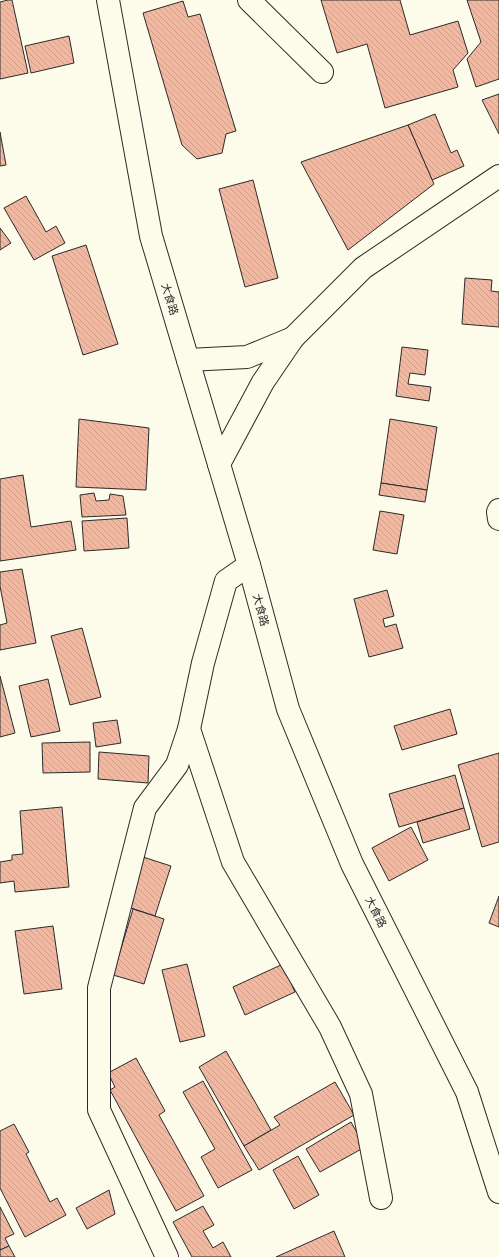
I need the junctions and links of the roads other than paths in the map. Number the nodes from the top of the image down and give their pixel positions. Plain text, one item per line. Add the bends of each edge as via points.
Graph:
1 (108, 0) edge
2 (249, 0) edge
3 (322, 72) dead end
4 (499, 176) edge
5 (292, 338) junction
6 (188, 360) junction
7 (219, 464) junction
8 (499, 510) edge
9 (499, 519) edge
10 (249, 565) junction
11 (189, 729) junction
12 (499, 1192) edge
13 (381, 1198) dead end
14 (167, 1257) edge

1 - 6 street, 大食路 via 151,236
2 - 3 street
4 - 5 street via 363,268
5 - 6 street via 247,357
5 - 7 street via 264,382
6 - 7 street, 大食路
7 - 10 street, 大食路
8 - 9 street
10 - 11 street via 226,581 203,663
10 - 12 street, 大食路 via 288,709 352,864 467,1092
11 - 13 street via 233,862 330,1027 361,1094
11 - 14 street via 177,765 145,808 99,988 99,1110

